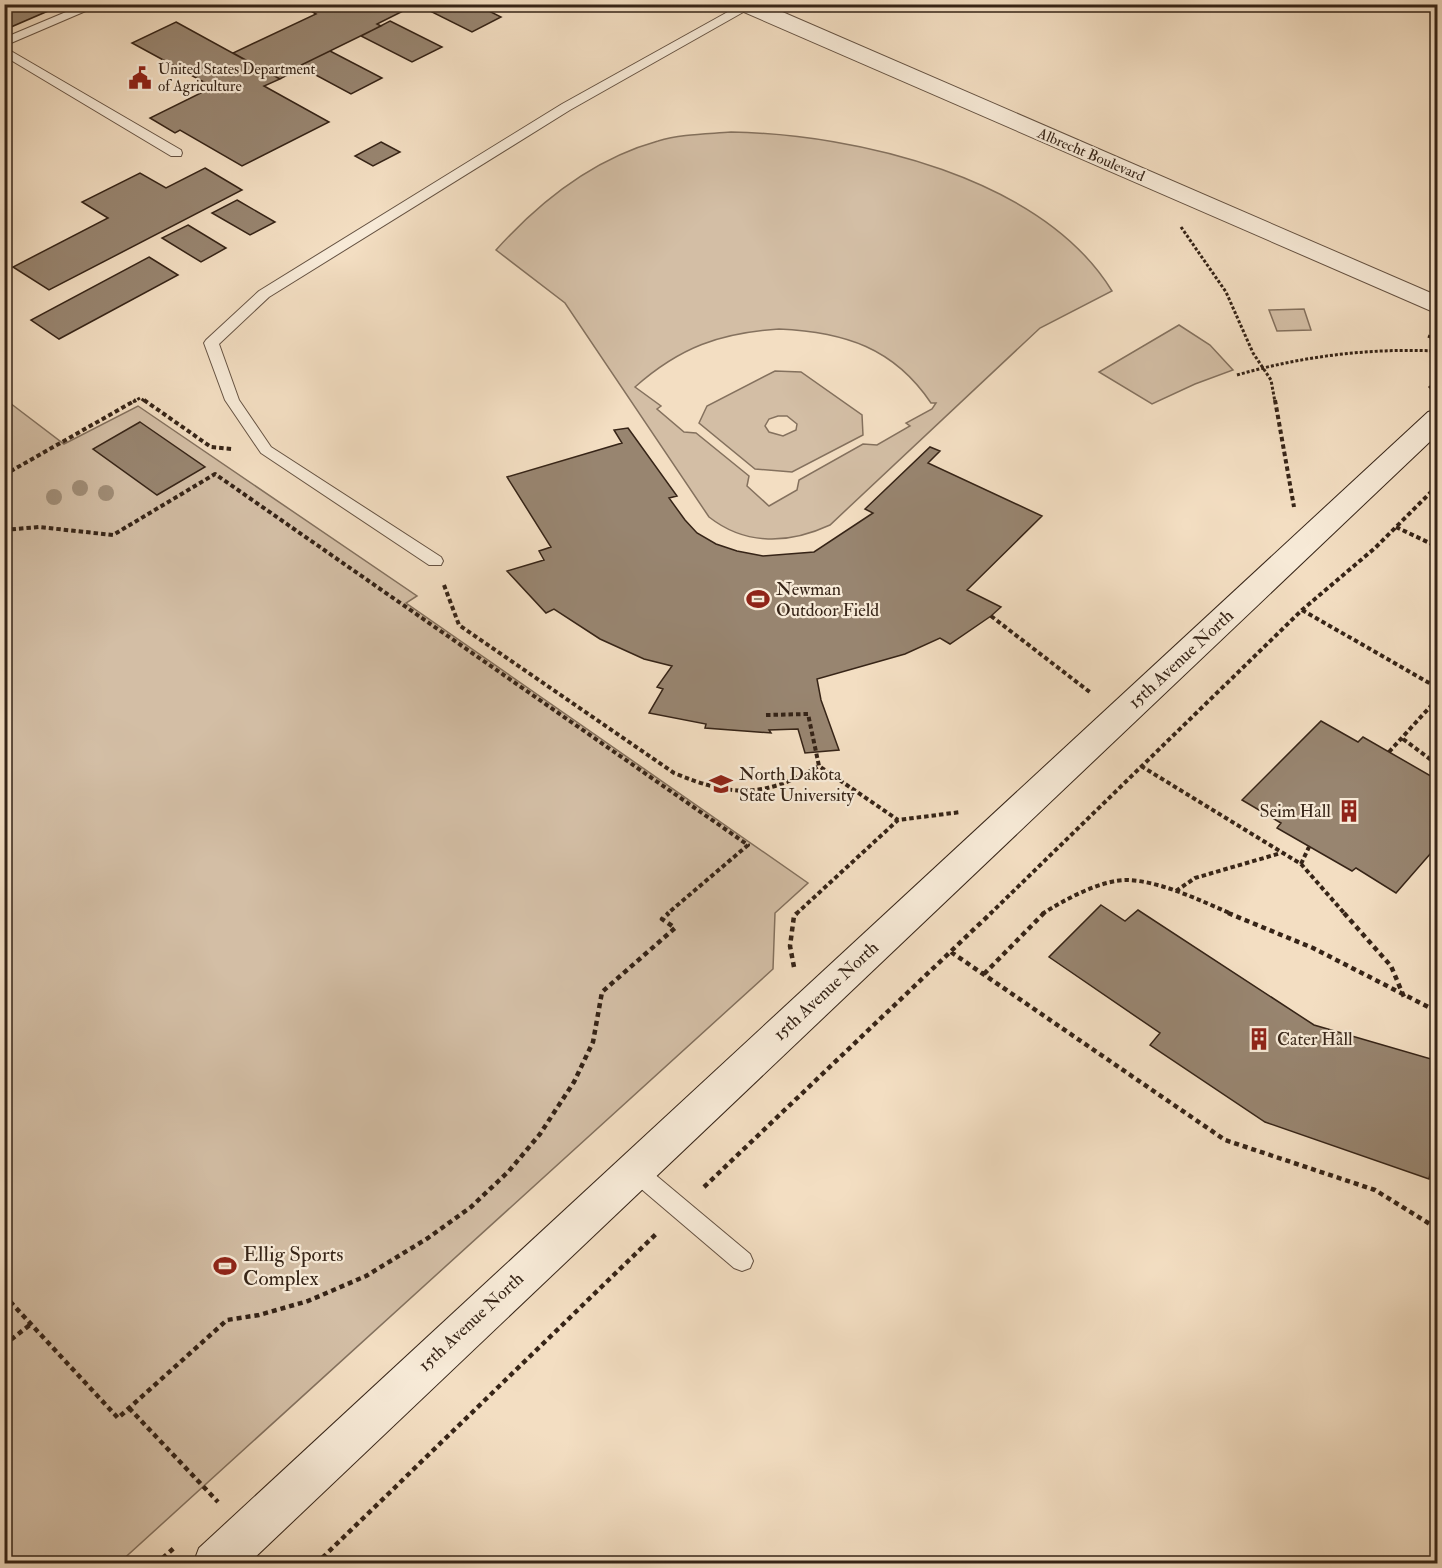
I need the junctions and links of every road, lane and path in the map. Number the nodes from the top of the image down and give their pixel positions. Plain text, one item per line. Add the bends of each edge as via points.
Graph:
1 (96, 4) edge
2 (746, 5) edge
3 (4, 43) edge
4 (4, 51) edge
5 (176, 153) dead end
6 (1179, 224) dead end
7 (1437, 306) edge
8 (1437, 351) edge
9 (1262, 367) junction
10 (1238, 375) dead end
11 (1437, 418) edge
12 (266, 450) junction
13 (4, 476) edge
14 (1437, 485) edge
15 (1295, 514) dead end
16 (1396, 527) junction
17 (4, 530) edge
18 (1437, 547) edge
19 (435, 561) joint
20 (1302, 610) junction
21 (991, 616) dead end
22 (1437, 688) edge
23 (1097, 697) dead end
24 (1437, 698) edge
25 (766, 715) dead end
26 (1402, 739) junction
27 (1389, 752) dead end
28 (1437, 765) edge
29 (819, 766) junction
30 (1142, 766) junction
31 (898, 820) dead end
32 (1309, 847) dead end
33 (1282, 852) junction
34 (1301, 864) junction
35 (1176, 891) junction
36 (951, 952) junction
37 (984, 974) junction
38 (1404, 997) junction
39 (1437, 1012) edge
40 (633, 1169) junction
41 (682, 1208) junction
42 (1437, 1229) edge
43 (742, 1261) dead end
44 (4, 1295) edge
45 (10, 1301) junction
46 (4, 1305) edge
47 (31, 1324) junction
48 (4, 1346) edge
49 (129, 1408) junction
50 (221, 1504) dead end
51 (215, 1563) edge
52 (316, 1563) edge

1 - 3 lane
2 - 7 street, Albrecht Boulevard
2 - 12 lane via 566,107 264,294 211,343 232,400
4 - 5 lane
6 - 9 path via 1226,292
8 - 9 path via 1359,352
9 - 10 path
9 - 15 path via 1271,380
11 - 40 street, 15th Avenue North
12 - 13 path via 211,447 140,398
12 - 19 lane
14 - 16 path
16 - 18 path
16 - 20 path via 1376,549
17 - 49 path via 39,527 113,535 215,474 748,845 662,919 675,928 602,992 593,1042 574,1082 540,1134 502,1179 428,1238 366,1276 308,1301 227,1320
19 - 29 path via 459,625 674,773 708,788 733,793 761,791 796,781
20 - 22 path
20 - 30 path
21 - 23 path
24 - 26 path
25 - 29 path via 808,714
26 - 27 path
26 - 28 path
29 - 31 path
30 - 33 path
30 - 36 path
32 - 34 path
33 - 34 path
33 - 35 path via 1195,878
34 - 38 path via 1391,966
35 - 37 path via 1126,880 1075,893 1041,915
35 - 38 path via 1313,948
36 - 37 path
36 - 41 path
37 - 42 path via 1225,1140 1375,1190
38 - 39 path
40 - 41 lane
40 - 51 street, 15th Avenue North
41 - 43 lane
41 - 52 path
44 - 45 path
45 - 46 path
45 - 47 path
47 - 48 path
47 - 49 path via 118,1418
49 - 50 path

